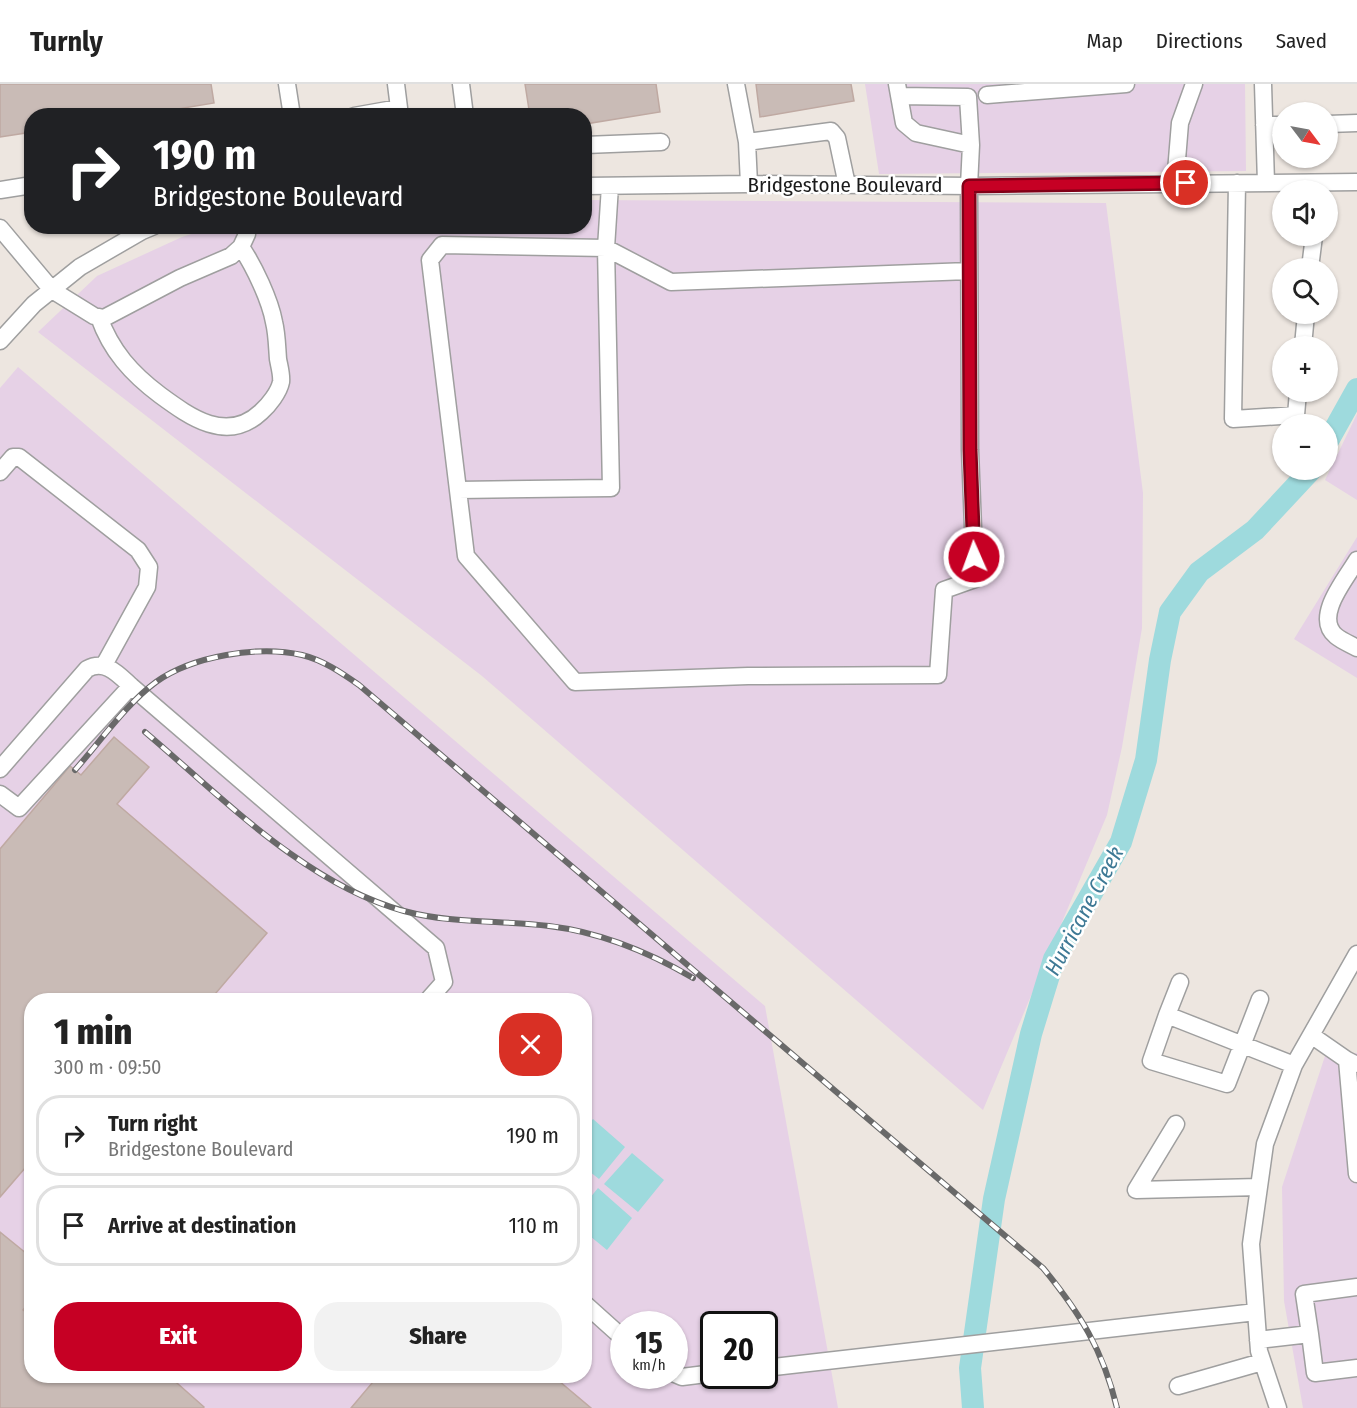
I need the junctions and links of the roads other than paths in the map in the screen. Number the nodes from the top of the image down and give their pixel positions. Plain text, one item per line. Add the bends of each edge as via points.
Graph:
1 (287, 84) edge
2 (396, 84) edge
3 (461, 84) edge
4 (736, 84) edge
5 (1126, 84) edge
6 (1194, 84) edge
7 (1263, 84) edge
8 (898, 90) edge
9 (987, 95) dead end
10 (291, 108) edge
11 (399, 108) edge
12 (464, 108) edge
13 (1357, 123) edge
14 (1338, 124) edge
15 (1264, 125) junction
16 (1272, 125) edge
17 (661, 142) dead end
18 (747, 142) junction
19 (592, 145) edge
20 (971, 145) junction
21 (1357, 182) edge
22 (1237, 183) junction
23 (1266, 183) junction
24 (1272, 183) edge
25 (749, 184) junction
26 (1180, 184) junction
27 (1338, 184) edge
28 (847, 185) junction
29 (24, 186) edge
30 (592, 186) edge
31 (610, 186) junction
32 (969, 186) junction
33 (0, 190) edge
34 (0, 228) edge
35 (137, 234) edge
36 (247, 234) edge
37 (241, 247) junction
38 (606, 248) junction
39 (969, 271) junction
40 (52, 290) junction
41 (99, 317) junction
42 (0, 341) edge
43 (1297, 402) edge
44 (0, 472) edge
45 (458, 490) junction
46 (1357, 560) edge
47 (1357, 648) edge
48 (104, 665) junction
49 (131, 686) junction
50 (0, 769) edge
51 (0, 794) edge
52 (1357, 954) edge
53 (1180, 982) dead end
54 (434, 993) edge
55 (1260, 999) dead end
56 (1167, 1015) junction
57 (1311, 1035) junction
58 (1242, 1044) junction
59 (1352, 1062) edge
60 (1294, 1065) junction
61 (1176, 1124) dead end
62 (1357, 1174) edge
63 (1259, 1187) junction
64 (1357, 1287) edge
65 (592, 1310) edge
66 (1256, 1311) junction
67 (610, 1326) edge
68 (1310, 1334) junction
69 (1258, 1340) junction
70 (1262, 1362) junction
71 (778, 1366) edge
72 (1357, 1368) edge
73 (1178, 1386) dead end
74 (1278, 1408) edge

1 - 10 street
2 - 11 street
3 - 12 street
4 - 18 street
5 - 9 street
6 - 26 street via 1179,123
7 - 15 street
8 - 20 street via 904,123 916,133
8 - 20 street via 968,97
13 - 14 street
15 - 16 street
15 - 23 street
17 - 19 street
18 - 25 street
18 - 28 street via 831,131 837,138
20 - 32 street
21 - 27 street, Bridgestone Boulevard
22 - 23 street, Bridgestone Boulevard
22 - 26 street, Bridgestone Boulevard
22 - 43 street via 1233,419 1296,415
23 - 24 street, Bridgestone Boulevard
25 - 28 street, Bridgestone Boulevard
25 - 31 street, Bridgestone Boulevard
26 - 32 street, Bridgestone Boulevard
28 - 32 street, Bridgestone Boulevard
29 - 33 street
30 - 31 street, Bridgestone Boulevard
31 - 38 street
32 - 39 street
34 - 40 street
35 - 40 street via 80,267
36 - 37 street
37 - 41 street via 231,256 104,318
37 - 41 street via 253,266 274,320 280,382 269,404 251,422 224,428 201,422 176,406 126,366 105,335
38 - 39 street via 671,282
38 - 45 street via 611,488
38 - 45 street via 442,245 430,260
39 - 45 street via 975,579 944,590 938,675 575,682 466,556
40 - 41 street
40 - 42 street
44 - 48 street via 13,457 19,456 138,550 149,567 147,586
46 - 47 street via 1329,608 1327,622 1335,635
48 - 49 street
48 - 50 street via 87,669
49 - 51 street via 20,808
49 - 54 street via 436,948 444,982
52 - 57 street
53 - 56 street
55 - 58 street
56 - 58 street
56 - 58 street via 1151,1061 1227,1084
57 - 59 street
57 - 60 street
58 - 60 street
59 - 62 street
60 - 63 street via 1265,1144
61 - 63 street via 1136,1190
63 - 66 street via 1251,1244
64 - 68 street via 1304,1294
65 - 67 street
66 - 69 street
66 - 71 street
68 - 69 street
68 - 72 street via 1315,1373
69 - 70 street
70 - 73 street
70 - 74 street

